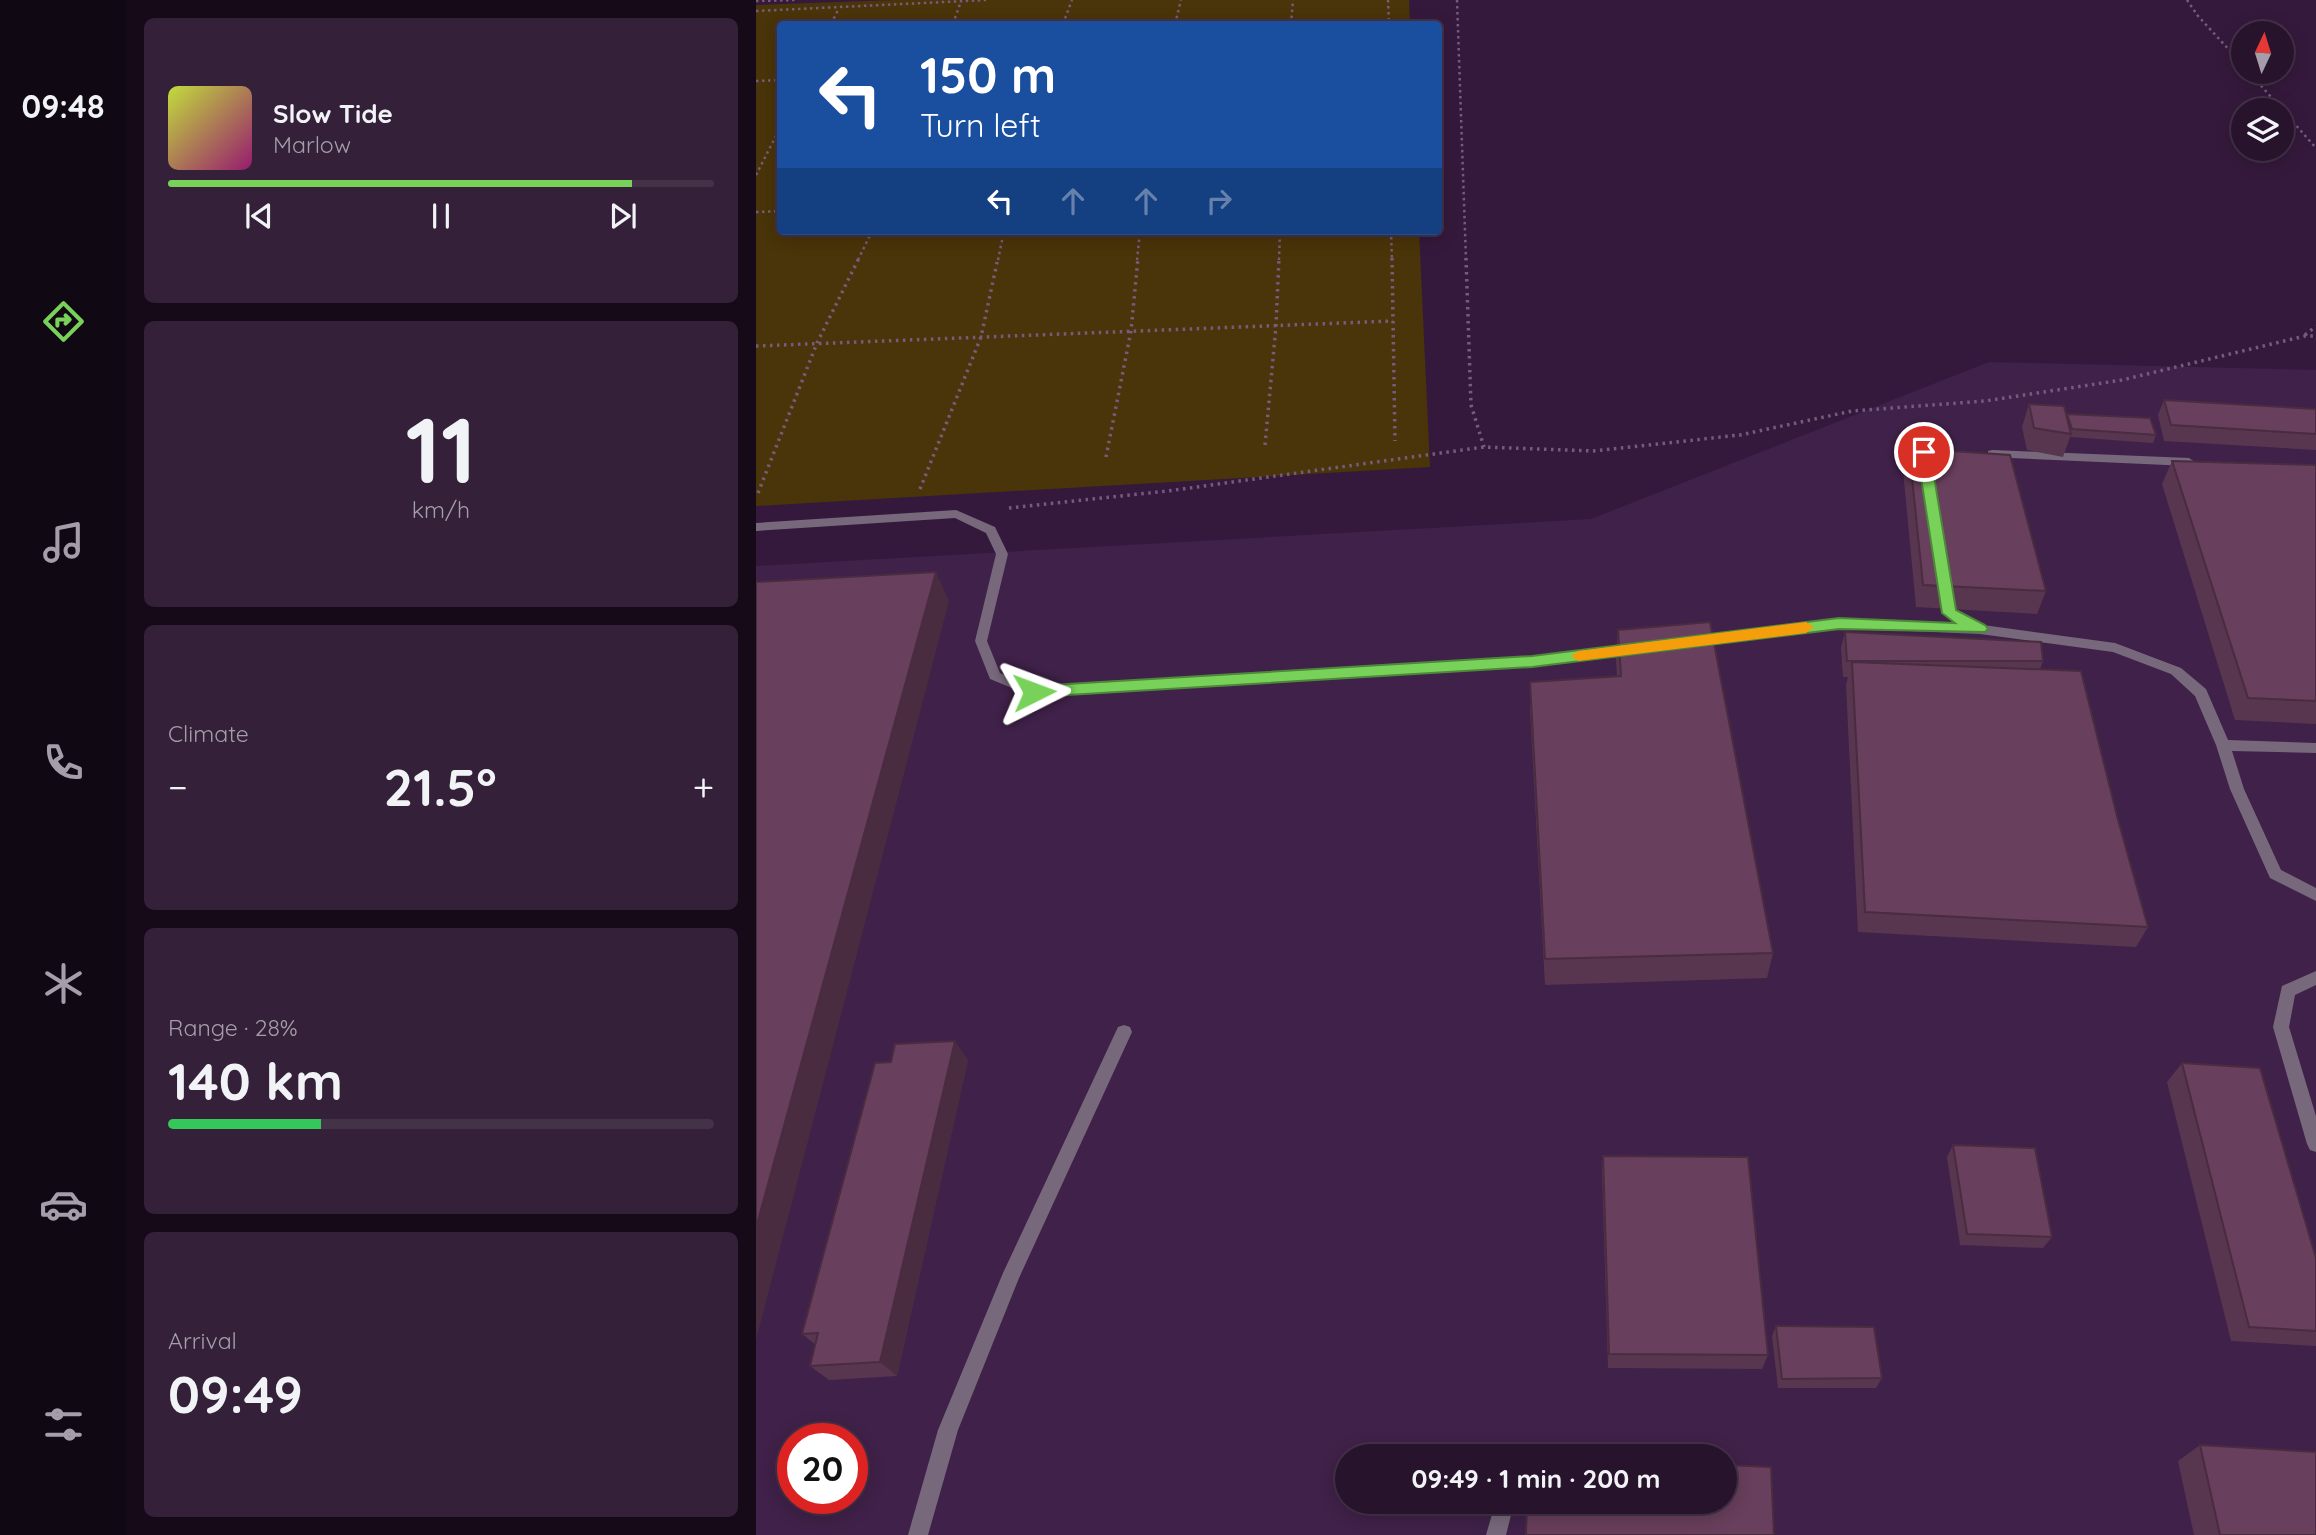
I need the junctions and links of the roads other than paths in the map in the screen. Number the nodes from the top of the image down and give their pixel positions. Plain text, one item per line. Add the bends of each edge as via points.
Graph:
1 (1979, 454) edge
2 (2196, 462) edge
3 (756, 527) edge
4 (1942, 573) edge
5 (1980, 629) junction
6 (1679, 643) edge
7 (1652, 647) edge
8 (2223, 746) junction
9 (2316, 748) edge
10 (2316, 895) edge
11 (2316, 978) edge
12 (1124, 1032) dead end
13 (2310, 1105) edge
14 (2316, 1144) edge
15 (1501, 1514) edge
16 (918, 1535) edge
17 (1496, 1535) edge

1 - 2 lane
3 - 7 lane via 956,514 991,530 1002,554 981,641 995,676 1034,692 1532,662
4 - 5 lane via 1949,613
5 - 6 lane via 1839,623
5 - 8 lane via 2115,648 2176,671 2201,693
8 - 9 lane
8 - 10 lane via 2275,874
11 - 13 lane via 2288,990 2281,1027
12 - 16 lane via 1012,1273 948,1430
13 - 14 lane
15 - 17 lane

